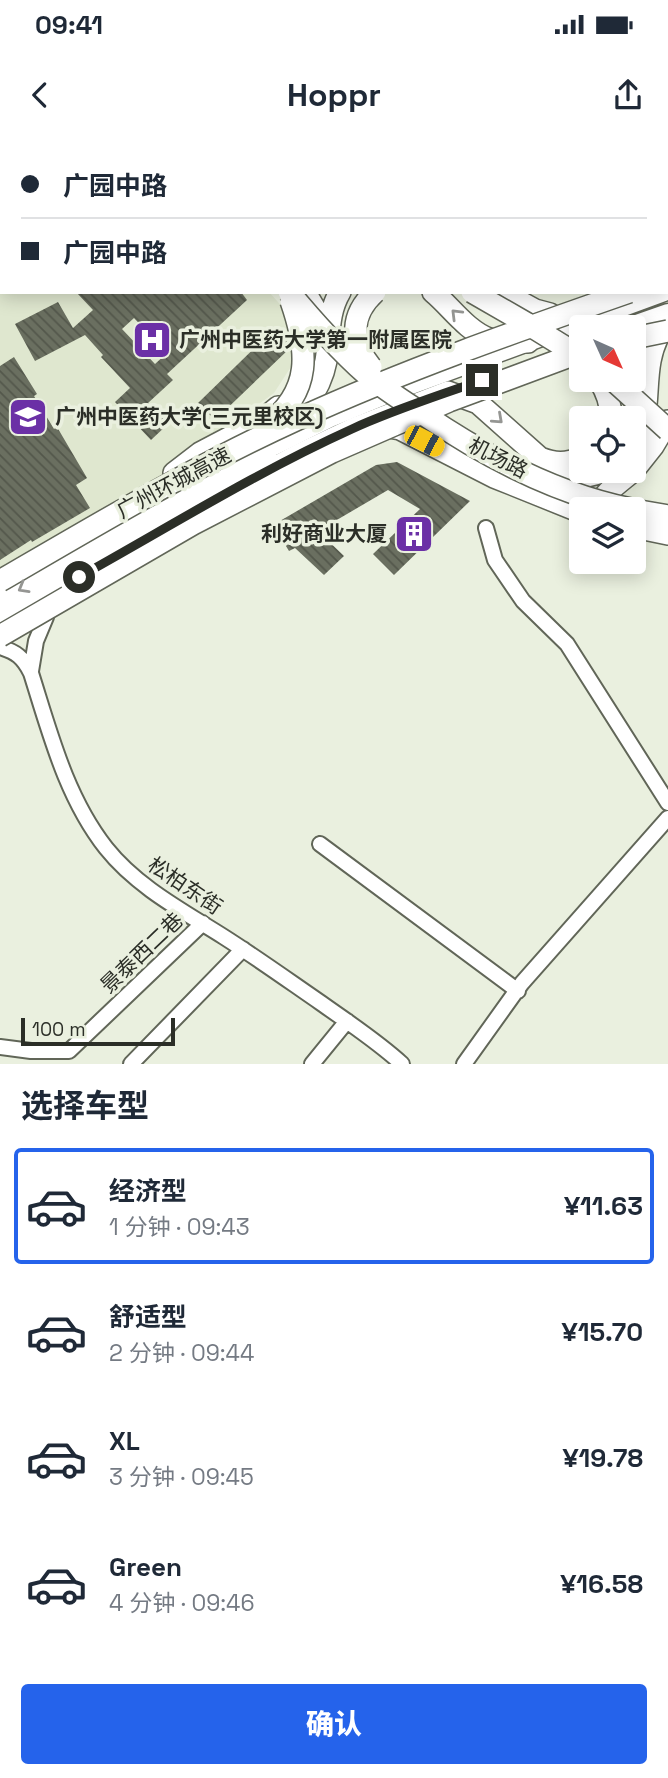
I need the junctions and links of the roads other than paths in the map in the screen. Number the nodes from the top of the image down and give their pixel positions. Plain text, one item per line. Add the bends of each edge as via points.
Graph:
1 (289, 294) edge
2 (290, 294) edge
3 (306, 294) edge
4 (373, 294) edge
5 (435, 294) edge
6 (476, 294) edge
7 (506, 294) edge
8 (608, 294) edge
9 (623, 294) edge
10 (626, 294) edge
11 (660, 294) edge
12 (337, 296) edge
13 (609, 312) junction
14 (550, 314) junction
15 (667, 325) edge
16 (646, 326) edge
17 (646, 332) edge
18 (528, 342) junction
19 (569, 348) edge
20 (569, 348) edge
21 (569, 359) edge
22 (647, 382) junction
23 (448, 392) junction
24 (626, 392) edge
25 (399, 398) junction
26 (646, 406) edge
27 (668, 407) edge
28 (668, 421) edge
29 (355, 428) junction
30 (400, 429) junction
31 (668, 430) edge
32 (266, 450) junction
33 (646, 455) edge
34 (569, 461) edge
35 (521, 470) junction
36 (174, 473) junction
37 (569, 479) edge
38 (618, 483) edge
39 (233, 490) junction
40 (133, 496) junction
41 (587, 497) edge
42 (603, 497) edge
43 (167, 505) junction
44 (569, 507) edge
45 (646, 512) edge
46 (668, 516) edge
47 (217, 520) junction
48 (486, 528) dead end
49 (646, 529) edge
50 (73, 530) junction
51 (157, 533) junction
52 (668, 534) edge
53 (58, 567) junction
54 (128, 570) junction
55 (0, 572) edge
56 (79, 577) junction
57 (0, 581) edge
58 (0, 600) edge
59 (46, 617) junction
60 (0, 622) edge
61 (0, 636) edge
62 (0, 646) edge
63 (31, 673) junction
64 (668, 803) edge
65 (668, 818) edge
66 (320, 844) dead end
67 (203, 923) junction
68 (243, 949) junction
69 (518, 991) junction
70 (347, 1021) junction
71 (0, 1047) edge
72 (131, 1064) edge
73 (312, 1064) edge
74 (402, 1064) edge
75 (464, 1064) edge

1 - 36 highway, bridge via 303,340 303,369 285,410 264,427
2 - 25 highway, 机场路, bridge via 354,362
3 - 36 highway via 315,309 316,341 290,394 261,421 200,453
4 - 25 highway, bridge via 358,317 356,341 369,365
18 -> 5 highway via 485,337
6 - 19 highway, bridge
7 - 14 highway
8 - 14 main road
9 - 57 highway, 广州环城高速, bridge via 397,377 296,420 208,463
10 - 13 main road
11 - 13 main road
12 - 32 highway via 320,381 298,416
13 - 14 main road
13 - 18 main road
15 - 16 main road
15 - 17 highway, bridge
15 - 22 highway via 654,342
18 - 32 main road via 364,404
20 - 23 main road
21 - 61 highway, bridge via 449,401 332,452 193,524
22 - 26 highway
22 - 27 highway
23 - 29 highway
23 -> 34 highway via 478,402 540,458
24 - 31 highway, bridge
25 - 35 highway, 机场路, bridge via 467,443
28 - 33 highway
29 - 30 highway via 382,425
29 - 39 highway
30 - 44 highway via 494,477
30 - 47 main road
32 - 43 highway
35 - 37 highway, bridge
35 - 41 highway, 机场路, bridge
36 - 40 main road
38 - 42 highway
39 - 47 main road
39 - 51 highway
40 - 43 main road
40 - 50 main road
43 - 53 highway
45 - 46 highway, 机场路
47 - 54 main road
48 - 64 street via 495,561 523,601 567,644
49 - 52 highway
50 - 53 main road
50 - 55 main road
51 - 54 main road
51 - 56 highway
53 -> 58 highway
54 - 59 main road
56 - 59 main road
56 - 60 highway
59 - 62 main road
59 - 63 street
62 - 63 street via 24,659
63 - 67 street, 松柏东街 via 65,776 89,824 135,878
65 - 69 street
66 - 69 street
67 - 68 street, 松柏东街
67 - 71 street, 景泰西二巷 via 69,1051
68 - 70 street, 松柏东街
68 - 72 street
69 - 75 street
70 - 73 street
70 - 74 street, 松柏东街

